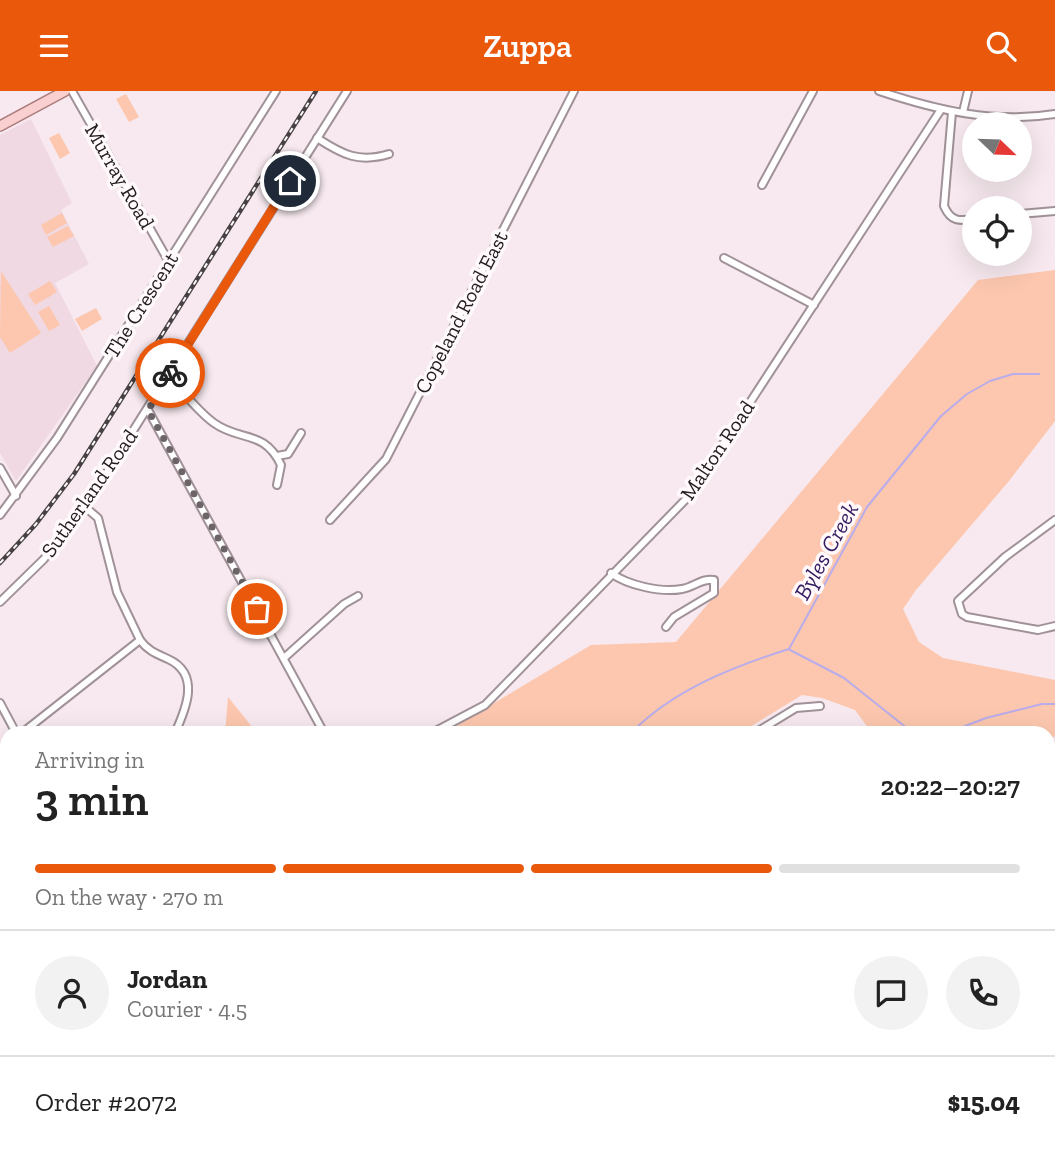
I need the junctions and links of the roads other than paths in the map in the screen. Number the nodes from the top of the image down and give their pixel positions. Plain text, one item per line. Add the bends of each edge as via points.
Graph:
1 (65, 91) edge
2 (72, 91) edge
3 (276, 91) edge
4 (346, 91) edge
5 (573, 91) edge
6 (813, 91) edge
7 (879, 91) edge
8 (968, 91) edge
9 (940, 111) junction
10 (952, 112) junction
11 (963, 112) edge
12 (962, 113) edge
13 (1055, 114) edge
14 (1032, 118) edge
15 (0, 126) edge
16 (317, 138) junction
17 (389, 154) dead end
18 (762, 185) dead end
19 (1055, 211) edge
20 (1032, 214) edge
21 (962, 220) edge
22 (724, 258) dead end
23 (169, 262) junction
24 (814, 305) junction
25 (168, 376) junction
26 (148, 410) junction
27 (301, 433) dead end
28 (277, 456) junction
29 (0, 468) edge
30 (277, 485) dead end
31 (16, 496) junction
32 (85, 507) junction
33 (0, 515) edge
34 (330, 520) dead end
35 (1055, 520) edge
36 (611, 573) junction
37 (359, 596) dead end
38 (0, 602) edge
39 (1055, 626) edge
40 (666, 627) dead end
41 (140, 640) junction
42 (284, 658) junction
43 (0, 703) edge
44 (820, 706) dead end
45 (12, 726) edge
46 (31, 726) edge
47 (179, 726) edge
48 (320, 726) edge
49 (445, 726) edge
50 (766, 726) edge

1 - 15 main road
2 - 23 street, Murray Road
3 - 23 street, The Crescent
4 - 16 street, Sutherland Road
5 - 34 street, Copeland Road East via 383,466
6 - 18 street
7 - 9 street
8 - 11 street
9 - 10 street
9 - 24 street, Malton Road
10 - 12 street
10 - 21 street via 944,206 949,216
13 - 14 street
16 - 17 street via 368,160
16 - 25 street, Sutherland Road
19 - 20 street
22 - 24 street
23 - 31 street, The Crescent
24 - 36 street, Malton Road via 689,496
25 - 26 street, Sutherland Road
25 - 28 street via 215,423 261,440
26 - 32 street, Sutherland Road
26 - 42 street
27 - 28 street via 288,454
28 - 30 street via 282,467
29 - 31 street
31 - 33 street, The Crescent
32 - 38 street, Sutherland Road via 44,559
32 - 41 street via 98,518 117,592
35 - 39 street via 957,601 967,617 1038,630
36 - 40 street via 661,590 714,580 714,593 674,617
36 - 49 street, Malton Road via 485,705
37 - 42 street
41 - 46 street
41 - 47 street via 176,663 186,679 189,699
42 - 48 street
43 - 45 street
44 - 50 street via 796,708

